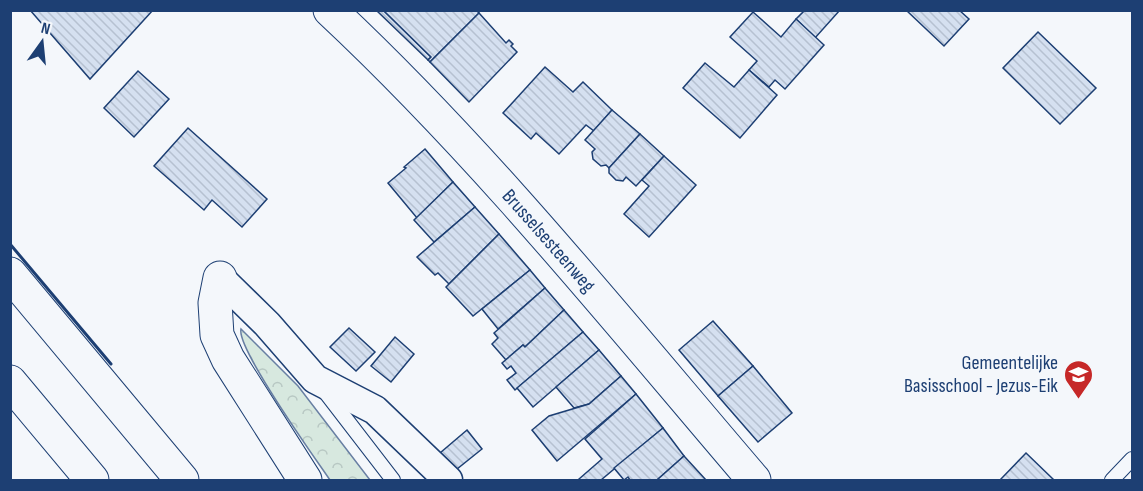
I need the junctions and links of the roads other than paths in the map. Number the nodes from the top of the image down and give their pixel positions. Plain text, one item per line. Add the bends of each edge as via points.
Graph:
1 (330, 10) edge
2 (10, 274) edge
3 (220, 278) joint
4 (315, 379) junction
5 (10, 382) edge
6 (1132, 459) edge
7 (92, 480) edge
8 (182, 480) edge
9 (305, 480) edge
10 (393, 480) edge
11 (448, 480) edge
12 (754, 480) edge
13 (1112, 480) edge

1 - 12 main road, Brusselsesteenweg via 477,160
2 - 8 main road
3 - 4 street
3 - 9 main road via 215,303 217,335
4 - 10 lane
4 - 11 street via 375,410
5 - 7 main road
6 - 13 lane

